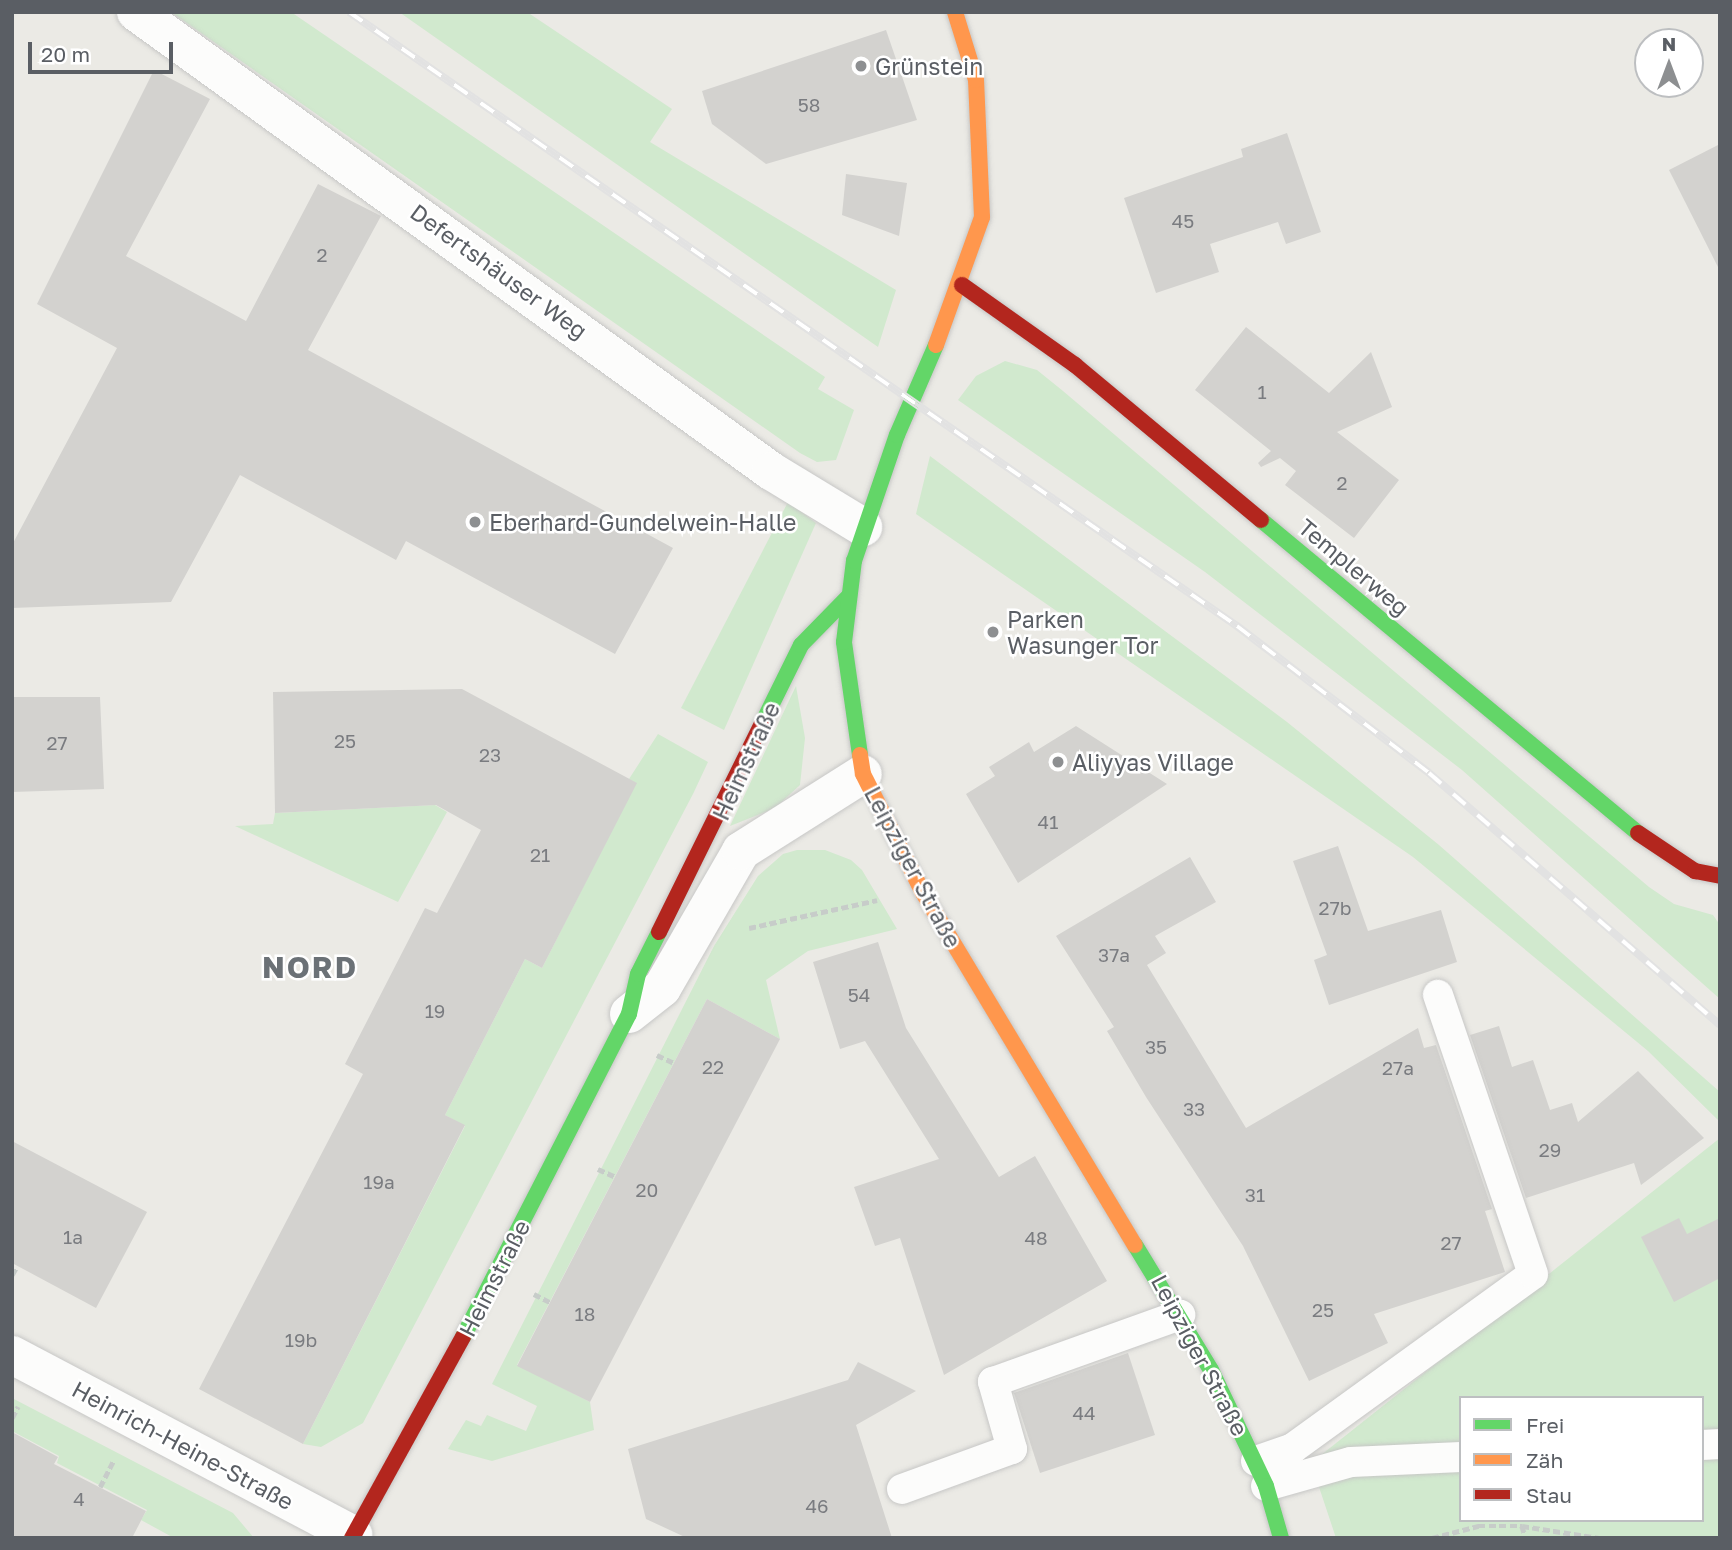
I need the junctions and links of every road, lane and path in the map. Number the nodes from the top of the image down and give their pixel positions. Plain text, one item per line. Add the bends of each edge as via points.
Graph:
1 (136, 12) edge
2 (956, 12) edge
3 (962, 285) junction
4 (863, 527) junction
5 (848, 597) junction
6 (863, 774) junction
7 (910, 869) junction
8 (1720, 876) edge
9 (737, 926) dead end
10 (1438, 995) dead end
11 (629, 1014) junction
12 (17, 1266) dead end
13 (12, 1275) edge
14 (1180, 1315) junction
15 (12, 1355) edge
16 (1459, 1457) edge
17 (1261, 1474) junction
18 (902, 1489) dead end
19 (1522, 1526) junction
20 (353, 1536) edge
21 (1281, 1538) edge
22 (1433, 1538) edge
23 (1526, 1538) edge
24 (1599, 1538) edge

1 - 4 street, Defertshäuser Weg via 771,471
2 - 3 street, Leipziger Straße via 976,80 983,159 982,217
3 - 4 street, Leipziger Straße
3 - 8 street, Templerweg via 1067,358 1649,842 1695,872
4 - 5 street, Leipziger Straße
5 - 6 street, Leipziger Straße via 848,693
5 - 11 street, Heimstraße via 801,645 638,974
6 - 7 street, Leipziger Straße
6 - 11 street, Heimstraße via 741,851 662,988
7 - 9 path via 881,884 887,896 880,899 746,929
7 - 14 street, Leipziger Straße
10 - 17 lane, Leipziger Straße via 1533,1275
11 - 20 street, Heimstraße via 416,1427
12 - 13 path
14 - 17 street, Leipziger Straße
14 - 18 lane via 993,1382 1012,1448
15 - 20 street, Heinrich-Heine-Straße
16 - 17 lane via 1352,1462
17 - 21 street, Leipziger Straße
19 - 22 path via 1452,1528
19 - 23 path
19 - 24 path

